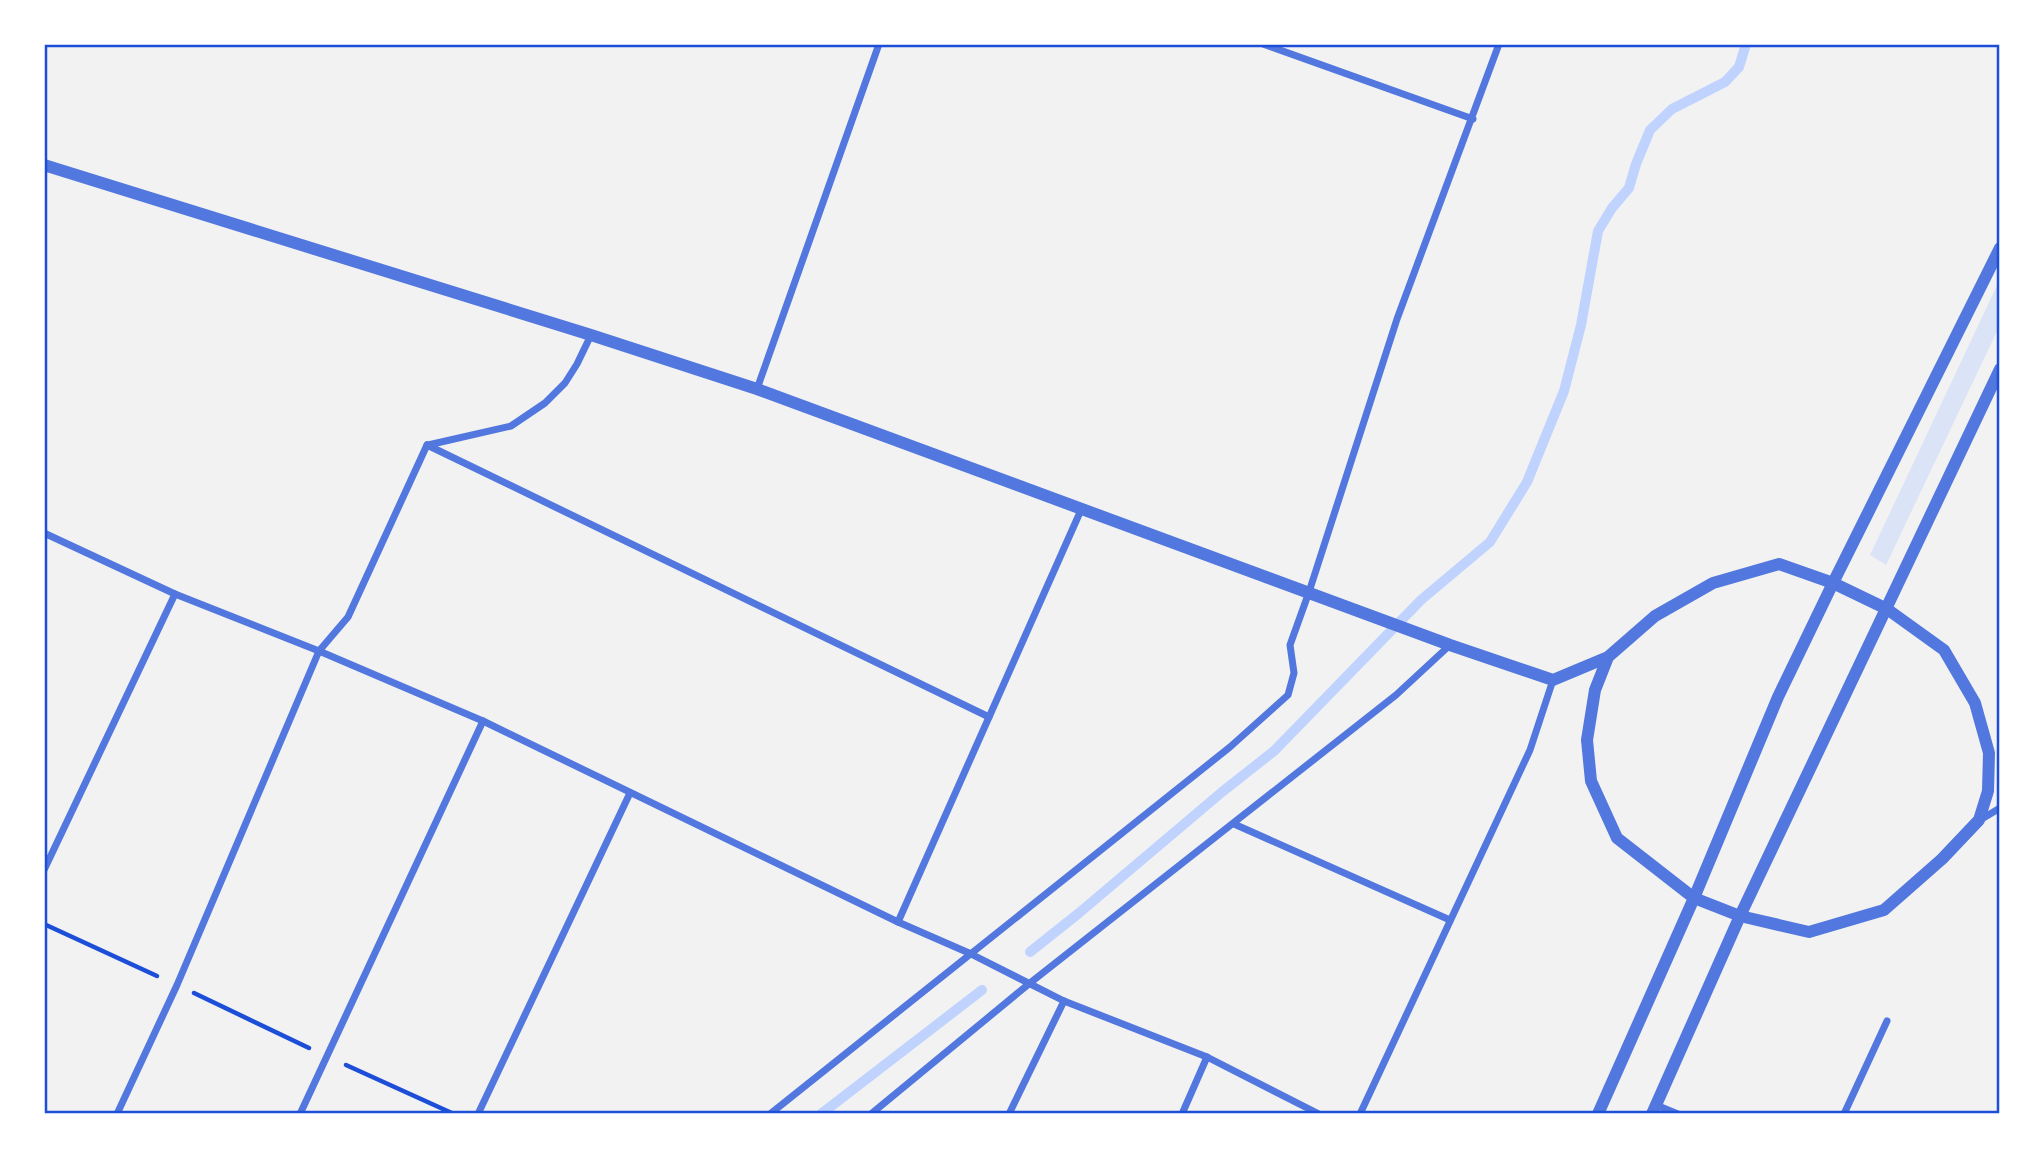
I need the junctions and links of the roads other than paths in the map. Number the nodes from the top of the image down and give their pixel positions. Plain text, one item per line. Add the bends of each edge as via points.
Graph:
1 (879, 44) edge
2 (1263, 44) edge
3 (1499, 44) edge
4 (1473, 118) junction
5 (44, 165) edge
6 (2000, 248) edge
7 (591, 335) junction
8 (2000, 369) edge
9 (757, 389) junction
10 (427, 445) junction
11 (1081, 510) junction
12 (44, 533) edge
13 (1833, 583) junction
14 (1309, 592) junction
15 (175, 594) junction
16 (1887, 609) junction
17 (1450, 645) junction
18 (320, 651) junction
19 (1608, 657) junction
20 (1553, 680) junction
21 (989, 717) junction
22 (483, 721) junction
23 (630, 793) junction
24 (2000, 808) edge
25 (1979, 820) junction
26 (1234, 824) junction
27 (44, 870) edge
28 (1694, 898) junction
29 (1740, 916) junction
30 (1450, 920) junction
31 (898, 922) junction
32 (970, 953) junction
33 (1030, 983) junction
34 (1063, 1001) junction
35 (1887, 1021) dead end
36 (1207, 1058) junction
37 (1654, 1110) edge
38 (117, 1114) edge
39 (300, 1114) edge
40 (478, 1114) edge
41 (770, 1114) edge
42 (871, 1114) edge
43 (1009, 1114) edge
44 (1182, 1114) edge
45 (1319, 1114) edge
46 (1360, 1114) edge
47 (1598, 1114) edge
48 (1678, 1114) edge
49 (1844, 1114) edge

1 - 9 street
2 - 4 street
3 - 4 street
4 - 14 street via 1397,319
5 - 7 street
6 - 13 street
7 - 9 street
7 - 10 street via 565,383 511,426
8 - 16 street
9 - 11 street
10 - 18 street via 348,617
10 - 21 street
11 - 14 street
11 - 21 street
12 - 15 street
13 - 16 street
13 - 19 street via 1779,564 1713,583 1655,616
13 - 28 street
14 - 17 street
14 - 32 street via 1290,645 1294,673 1288,695 1230,747
15 - 18 street
15 - 27 street
16 - 25 street via 1944,650 1975,703 1989,753 1988,791
16 - 29 street
17 - 20 street
17 - 26 street
18 - 22 street
18 - 38 street
19 - 20 street
19 - 28 street via 1595,690 1587,740 1591,781 1617,838
20 - 30 street via 1530,750
21 - 31 street
22 - 23 street
22 - 39 street
23 - 31 street
23 - 40 street
24 - 25 street
25 - 29 street via 1884,910 1809,932
26 - 30 street
26 - 33 street
28 - 29 street
28 - 47 street
29 - 37 street
30 - 46 street
31 - 32 street
32 - 33 street
32 - 41 street
33 - 34 street
33 - 42 street
34 - 36 street
34 - 43 street
35 - 49 street
36 - 44 street
36 - 45 street
37 - 48 street

